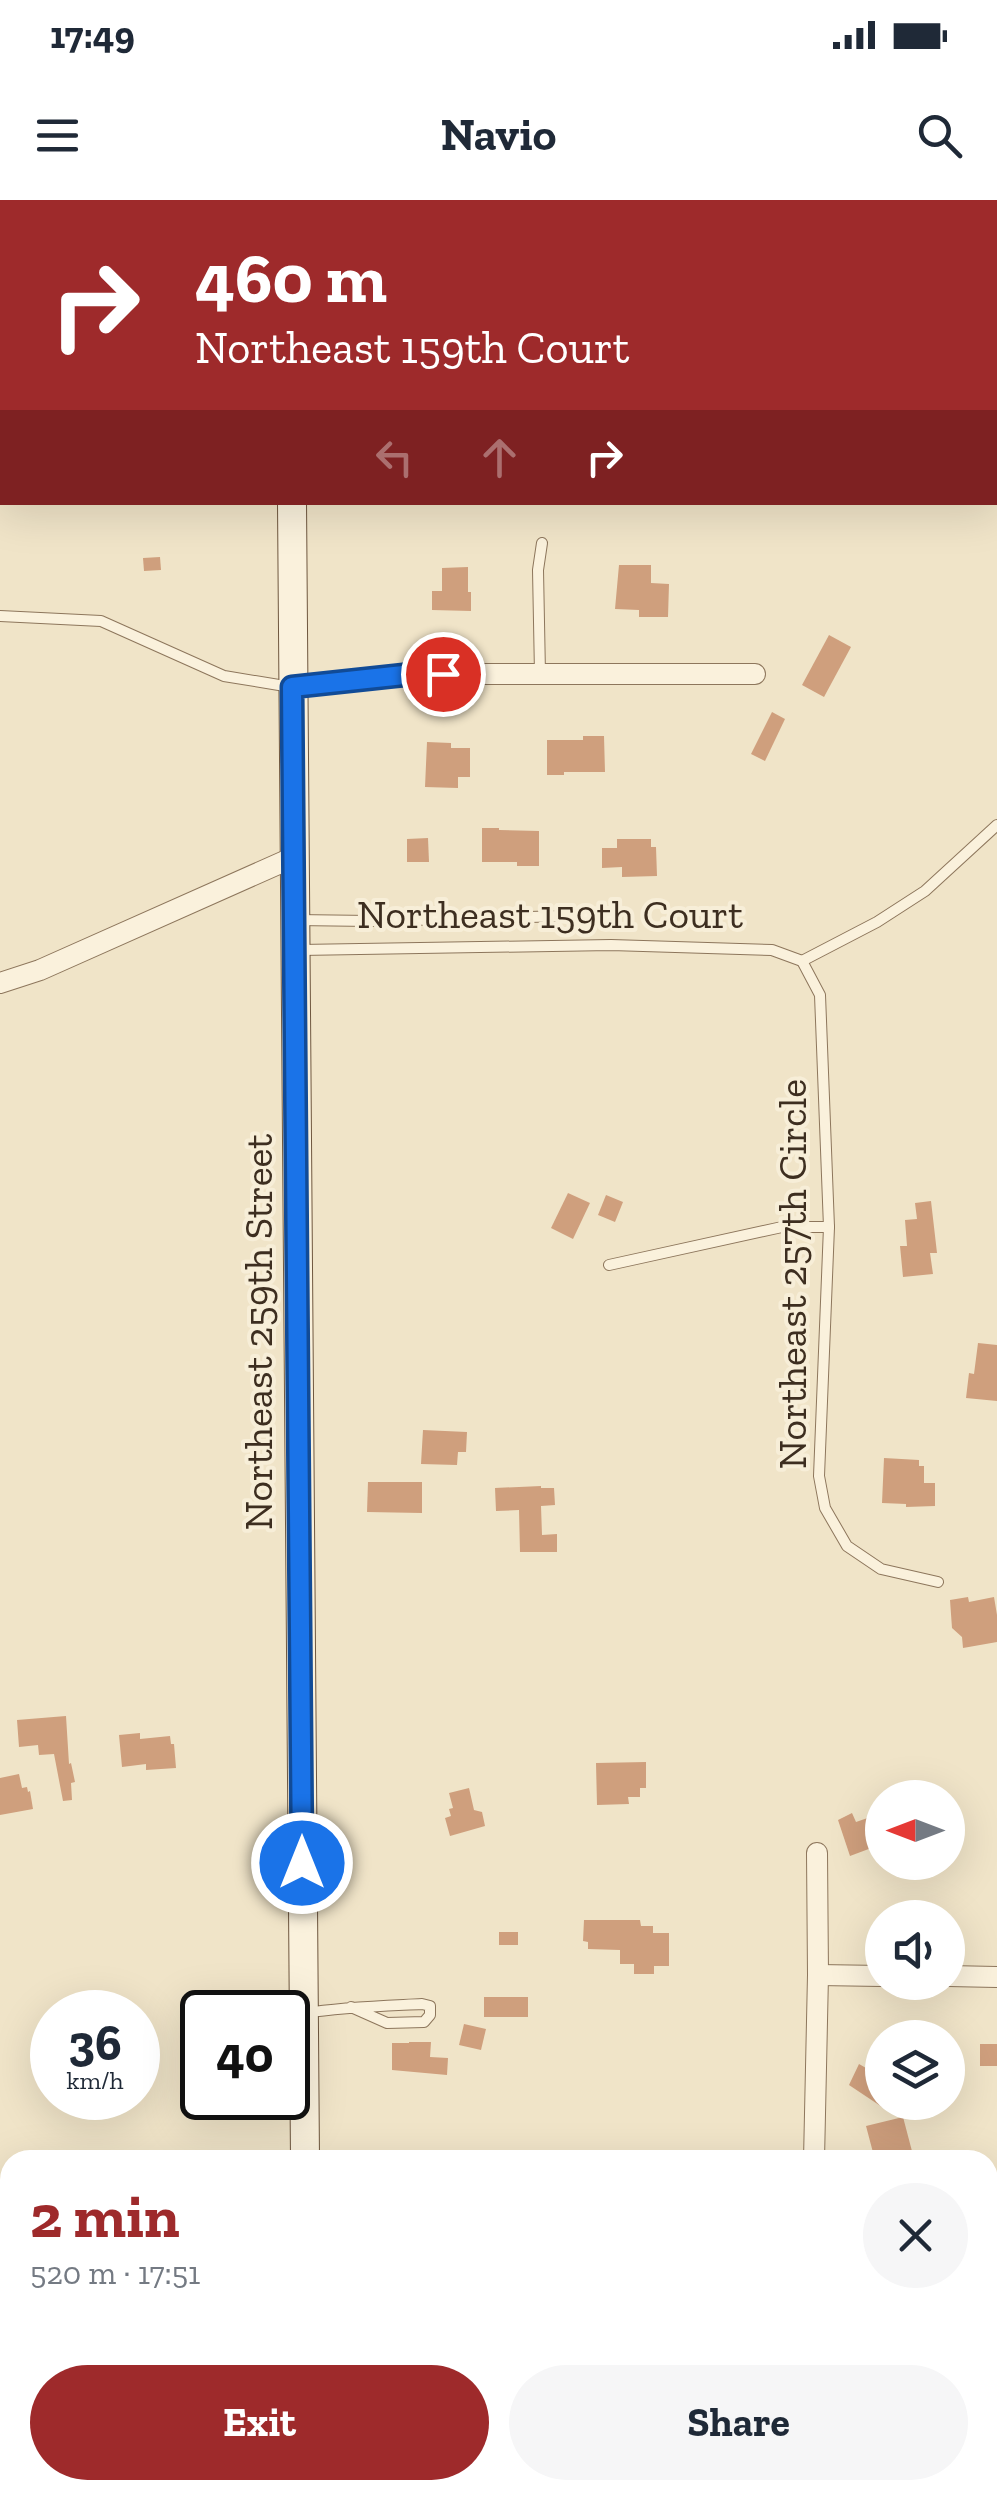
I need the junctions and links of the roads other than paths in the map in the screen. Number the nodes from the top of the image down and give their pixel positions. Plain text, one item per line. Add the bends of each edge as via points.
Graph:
1 (292, 505) edge
2 (542, 544) dead end
3 (0, 616) edge
4 (755, 674) dead end
5 (540, 675) junction
6 (292, 687) junction
7 (997, 825) edge
8 (294, 857) junction
9 (610, 915) dead end
10 (295, 920) junction
11 (295, 950) junction
12 (802, 960) junction
13 (0, 983) edge
14 (829, 1227) junction
15 (609, 1265) dead end
16 (938, 1582) dead end
17 (817, 1853) dead end
18 (818, 1975) junction
19 (865, 1976) edge
20 (965, 1976) edge
21 (997, 1977) edge
22 (304, 1990) edge
23 (351, 2007) junction
24 (310, 2012) edge
25 (305, 2120) edge
26 (305, 2150) edge
27 (814, 2150) edge

1 - 6 street, Northeast 259th Street
2 - 5 lane
3 - 6 lane via 101,622 224,676
4 - 5 street
5 - 6 street via 413,674
6 - 8 street, Northeast 259th Street
7 - 12 lane via 924,891
8 - 10 street, Northeast 259th Street
8 - 13 street
9 - 10 lane
10 - 11 street, Northeast 259th Street
11 - 12 lane, Northeast 159th Court via 612,946 772,950
11 - 22 street, Northeast 259th Street
12 - 14 lane, Northeast 257th Circle via 820,995
14 - 15 lane via 782,1227
14 - 16 lane, Northeast 257th Circle via 819,1476 825,1508 846,1546 881,1569
17 - 18 street
18 - 19 street
18 - 27 street
20 - 21 street
23 - 23 lane via 422,2004 430,2006 430,2015 424,2022 387,2023
23 - 24 lane
25 - 26 street, Northeast 259th Street

